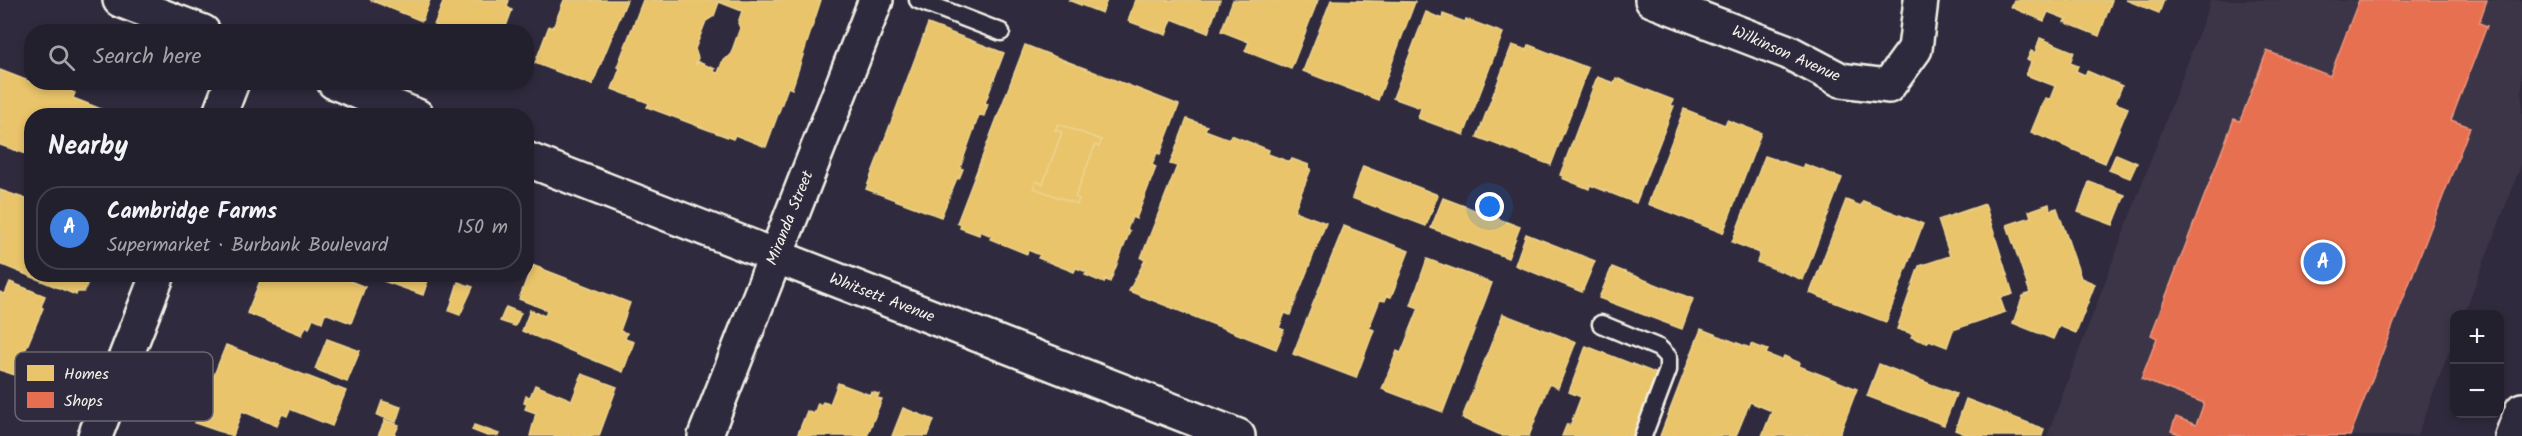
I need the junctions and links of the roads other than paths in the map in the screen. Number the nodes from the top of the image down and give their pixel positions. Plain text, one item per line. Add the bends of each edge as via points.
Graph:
1 (120, 0) edge
2 (876, 0) edge
3 (918, 0) edge
4 (1652, 0) edge
5 (1921, 0) edge
6 (182, 24) edge
7 (1001, 32) dead end
8 (229, 90) edge
9 (354, 90) edge
10 (222, 108) edge
11 (397, 108) edge
12 (534, 162) edge
13 (775, 256) junction
14 (155, 282) edge
15 (1601, 324) dead end
16 (128, 352) edge
17 (2522, 410) edge
18 (101, 421) edge
19 (95, 436) edge
20 (705, 436) edge
21 (1238, 436) edge
22 (1643, 436) edge
23 (2512, 436) edge

1 - 6 street
2 - 13 street, Miranda Street
3 - 7 lane
4 - 5 street, Wilkinson Avenue via 1788,52 1841,80 1888,86 1915,49
8 - 10 street
9 - 11 street
12 - 13 street, Whitsett Avenue
13 - 20 street, Miranda Street
13 - 21 street, Whitsett Avenue
14 - 16 street
15 - 22 lane via 1659,348 1668,357 1668,370
17 - 23 street
18 - 19 street

